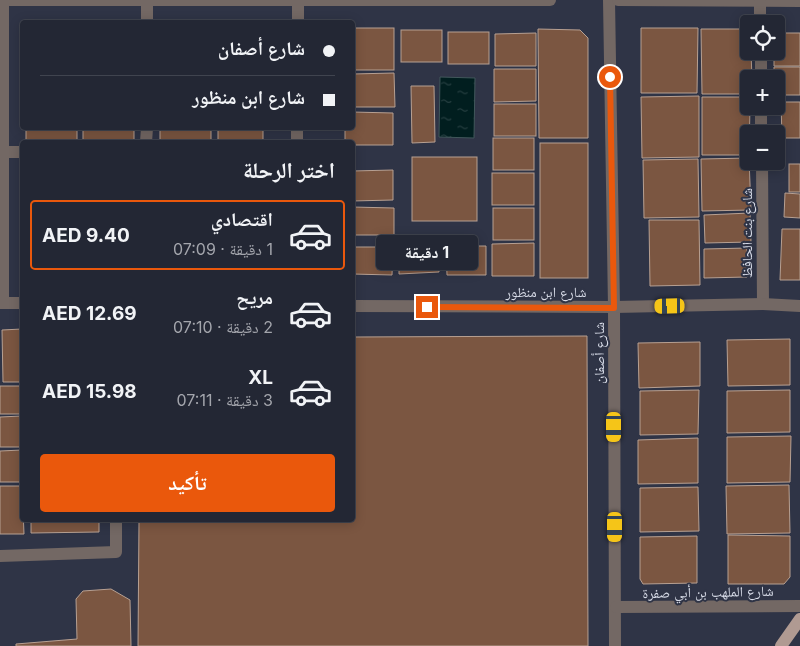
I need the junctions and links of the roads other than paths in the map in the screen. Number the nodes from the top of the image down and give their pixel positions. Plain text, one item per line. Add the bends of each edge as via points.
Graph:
1 (2, 0) edge
2 (147, 0) edge
3 (298, 0) edge
4 (550, 0) edge
5 (609, 0) edge
6 (618, 0) edge
7 (760, 1) edge
8 (800, 1) edge
9 (760, 15) edge
10 (147, 20) edge
11 (298, 20) edge
12 (1, 152) edge
13 (20, 152) edge
14 (762, 170) edge
15 (1, 303) edge
16 (20, 303) edge
17 (763, 304) junction
18 (355, 306) edge
19 (800, 306) edge
20 (614, 308) junction
21 (116, 522) edge
22 (0, 556) edge
23 (800, 606) edge
24 (616, 607) junction
25 (800, 619) edge
26 (615, 646) edge
27 (781, 646) edge

1 - 2 street
1 - 12 street
2 - 3 street
2 - 10 street
3 - 4 street
3 - 11 street
5 - 20 street, شارع أصفان
6 - 7 street
7 - 8 street
7 - 9 street
12 - 13 street
12 - 15 street
14 - 17 street, شارع بنت الحافظ
15 - 16 street
17 - 19 street, شارع ابن منظور
17 - 20 street, شارع ابن منظور
18 - 20 street, شارع ابن منظور
20 - 24 street, شارع أصفان
21 - 22 street via 116,552
23 - 24 street, شارع الملهب بن أبي صفرة
24 - 26 street, شارع أصفان
25 - 27 main road

